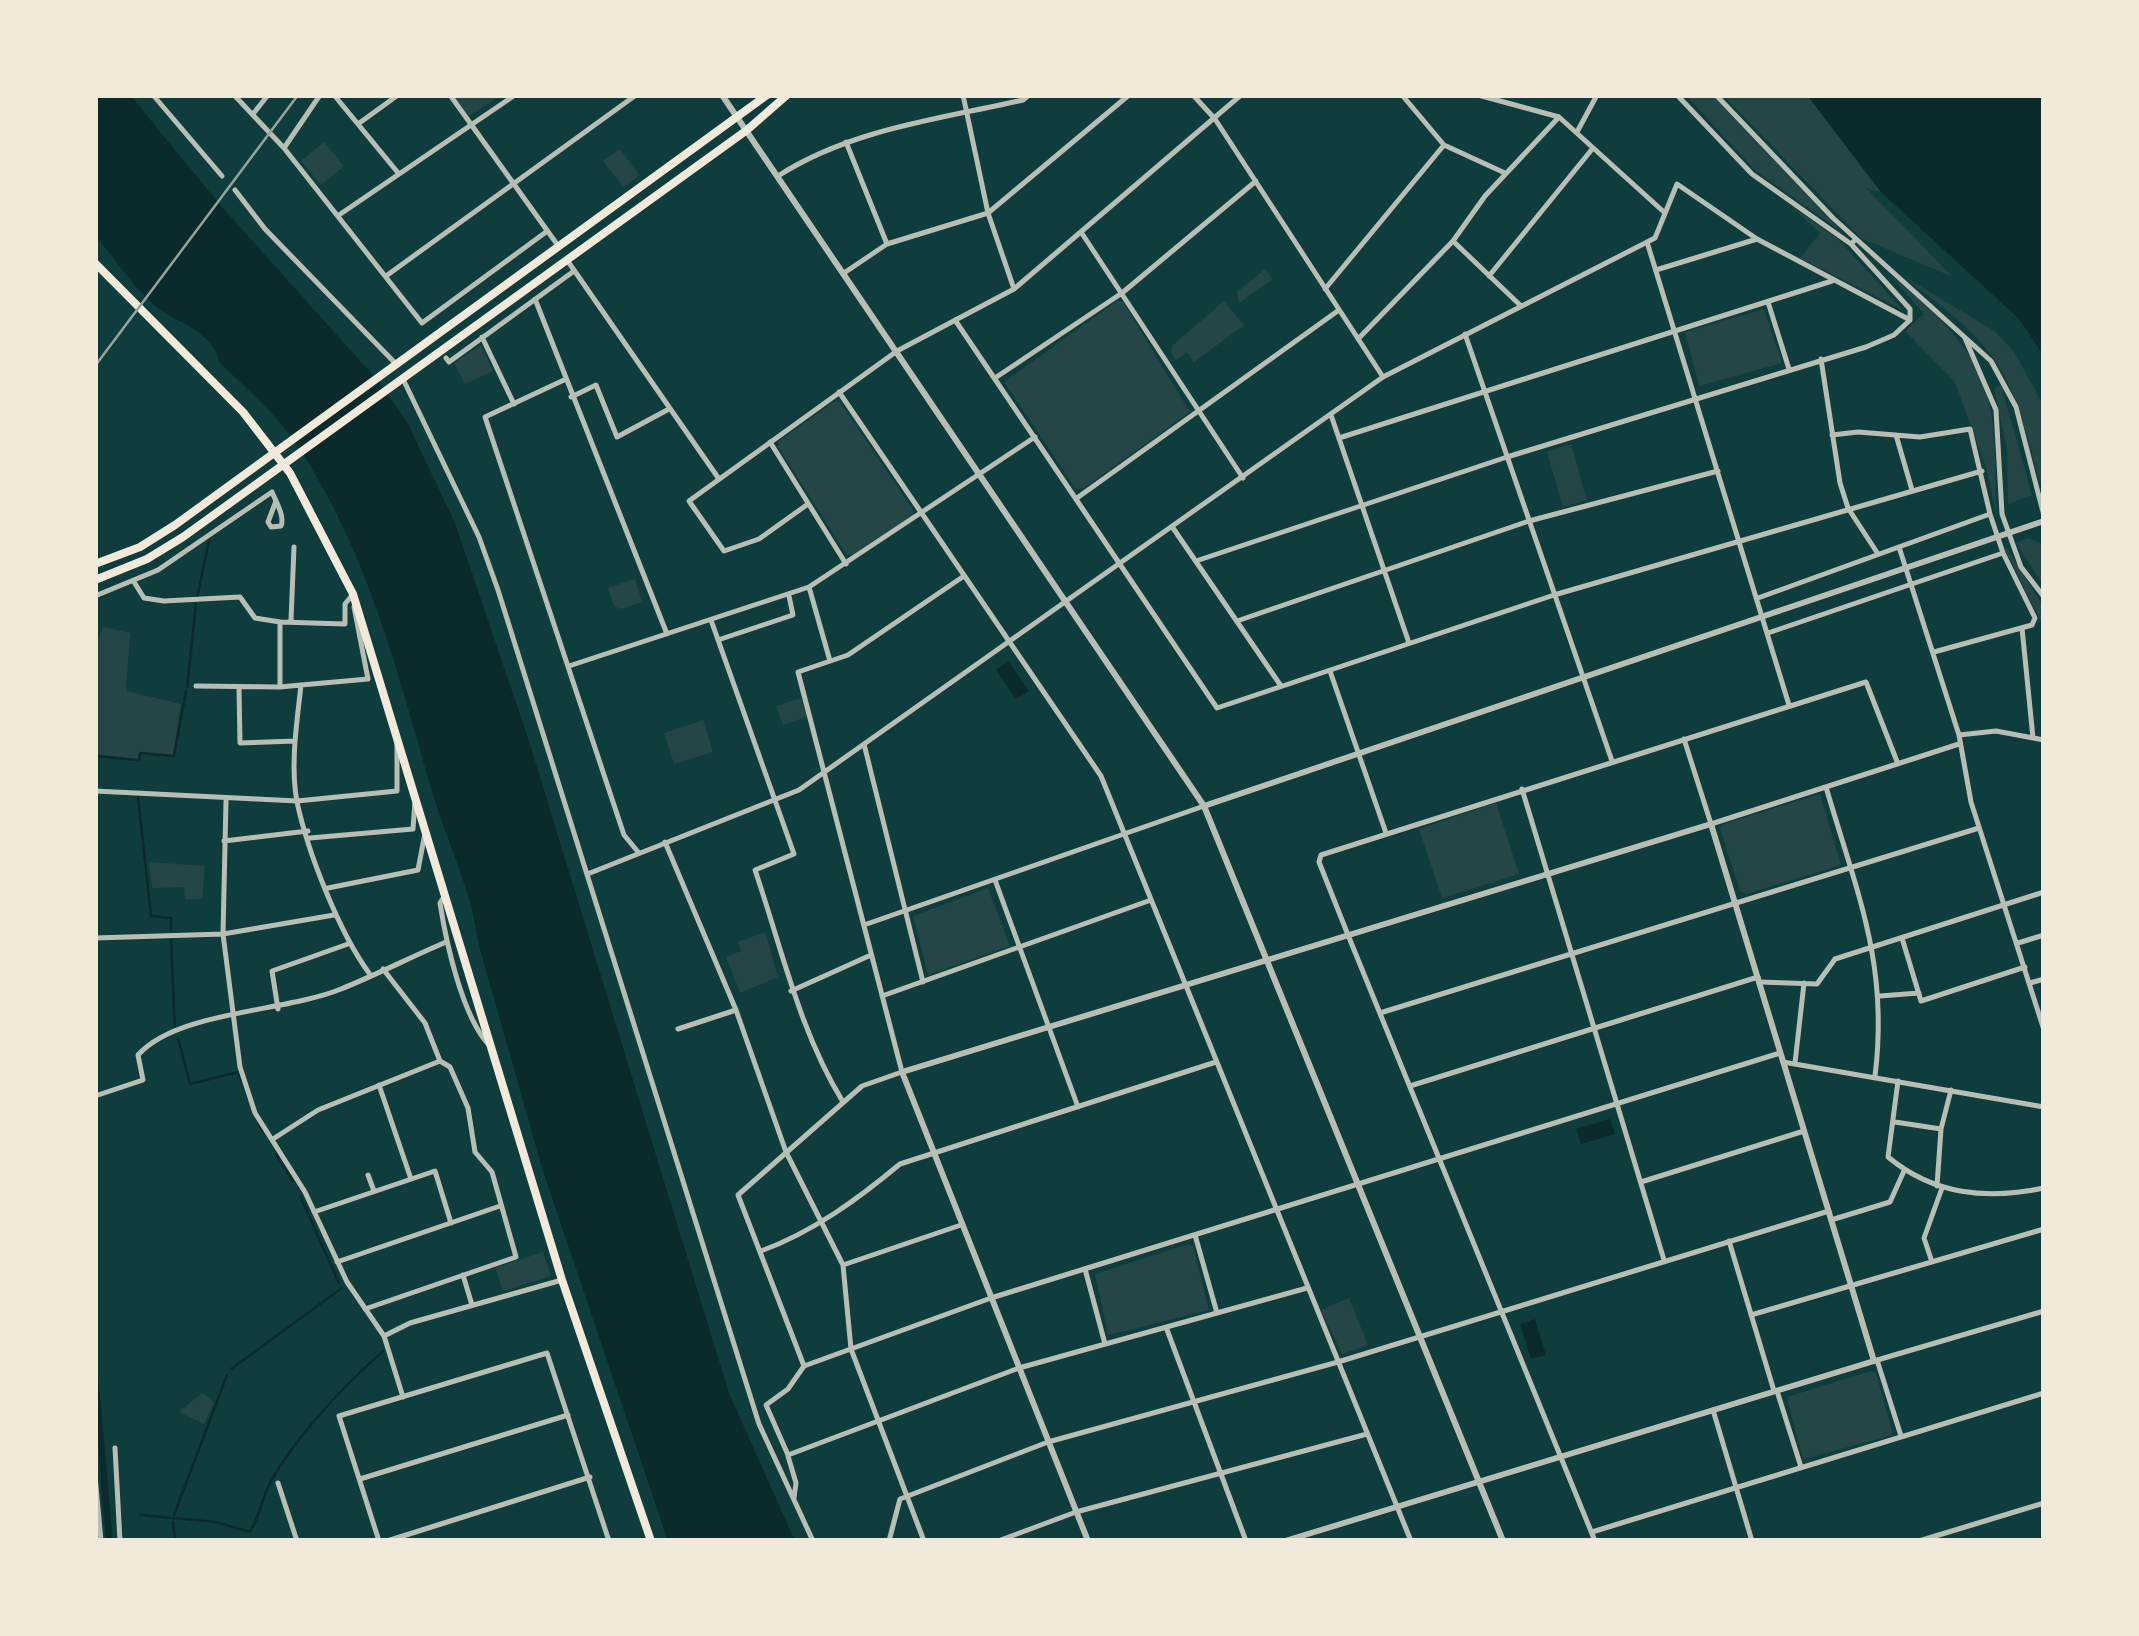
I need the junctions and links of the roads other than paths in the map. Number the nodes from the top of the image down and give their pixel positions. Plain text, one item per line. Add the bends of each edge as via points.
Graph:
1 (153, 95) edge
2 (234, 95) edge
3 (268, 95) edge
4 (320, 95) edge
5 (334, 95) edge
6 (398, 95) edge
7 (450, 95) edge
8 (515, 95) edge
9 (636, 95) edge
10 (722, 95) edge
11 (767, 95) edge
12 (786, 95) edge
13 (963, 95) edge
14 (1029, 95) edge
15 (1129, 95) edge
16 (1193, 95) edge
17 (1241, 95) edge
18 (1402, 95) edge
19 (1478, 95) edge
20 (1597, 95) edge
21 (1677, 95) edge
22 (1716, 95) edge
23 (969, 112) junction
24 (253, 114) junction
25 (1560, 117) junction
26 (739, 119) junction
27 (1215, 119) junction
28 (358, 124) junction
29 (472, 126) junction
30 (747, 130) junction
31 (1577, 132) junction
32 (846, 142) junction
33 (1444, 146) junction
34 (284, 148) junction
35 (1593, 148) junction
36 (1505, 173) junction
37 (399, 174) junction
38 (222, 176) dead end
39 (778, 176) junction
40 (1256, 182) junction
41 (514, 184) junction
42 (235, 190) dead end
43 (988, 212) junction
44 (1665, 213) junction
45 (339, 215) junction
46 (546, 232) junction
47 (1081, 232) junction
48 (1757, 239) junction
49 (1454, 241) junction
50 (1647, 242) junction
51 (1854, 242) junction
52 (887, 244) junction
53 (559, 247) junction
54 (566, 258) junction
55 (95, 263) edge
56 (1656, 270) junction
57 (574, 271) junction
58 (844, 273) junction
59 (386, 276) junction
60 (1490, 276) junction
61 (1832, 281) junction
62 (1014, 289) junction
63 (1325, 289) junction
64 (1122, 293) junction
65 (535, 299) junction
66 (1768, 302) junction
67 (1520, 305) junction
68 (1339, 310) junction
69 (955, 320) junction
70 (1910, 320) junction
71 (1675, 332) junction
72 (1465, 334) junction
73 (482, 337) junction
74 (1965, 338) junction
75 (1358, 339) junction
76 (897, 351) junction
77 (446, 358) dead end
78 (1821, 359) junction
79 (396, 364) junction
80 (1789, 369) junction
81 (402, 376) junction
82 (995, 378) junction
83 (1382, 378) junction
84 (564, 380) junction
85 (839, 392) junction
86 (1485, 392) junction
87 (571, 397) junction
88 (1696, 398) junction
89 (514, 404) junction
90 (670, 408) junction
91 (1199, 411) junction
92 (1331, 414) junction
93 (1832, 435) junction
94 (1896, 435) junction
95 (1035, 438) junction
96 (1339, 438) junction
97 (770, 442) junction
98 (274, 453) junction
99 (1507, 456) junction
100 (283, 464) junction
101 (1718, 471) junction
102 (1982, 472) junction
103 (980, 474) junction
104 (1243, 478) junction
105 (718, 479) junction
106 (1912, 490) junction
107 (1077, 498) junction
108 (276, 501) junction
109 (808, 504) junction
110 (1362, 506) junction
111 (1848, 508) junction
112 (922, 514) junction
113 (1990, 514) junction
114 (2044, 518) edge
115 (1529, 521) junction
116 (1173, 528) junction
117 (1741, 544) junction
118 (294, 547) dead end
119 (1899, 547) junction
120 (2003, 553) junction
121 (1878, 554) junction
122 (1196, 561) junction
123 (95, 564) edge
124 (846, 564) junction
125 (1123, 565) junction
126 (1384, 571) junction
127 (964, 576) junction
128 (95, 580) edge
129 (134, 582) junction
130 (1912, 584) junction
131 (809, 587) junction
132 (353, 594) junction
133 (1554, 595) junction
134 (95, 596) edge
135 (789, 596) junction
136 (2044, 597) edge
137 (1758, 598) junction
138 (1067, 603) junction
139 (1763, 614) junction
140 (291, 620) junction
141 (711, 620) junction
142 (280, 622) junction
143 (1237, 622) junction
144 (2022, 628) junction
145 (1768, 633) junction
146 (668, 634) junction
147 (718, 640) junction
148 (1009, 643) junction
149 (1409, 643) junction
150 (1934, 652) junction
151 (830, 662) junction
152 (569, 666) junction
153 (1330, 671) junction
154 (1582, 675) junction
155 (301, 685) junction
156 (196, 686) dead end
157 (280, 686) junction
158 (1281, 686) junction
159 (238, 687) junction
160 (1790, 705) junction
161 (1958, 735) junction
162 (399, 736) junction
163 (2032, 738) junction
164 (1684, 739) junction
165 (2044, 740) edge
166 (295, 741) junction
167 (864, 744) junction
168 (1959, 744) junction
169 (1357, 752) junction
170 (1612, 761) junction
171 (1898, 764) junction
172 (826, 771) junction
173 (1826, 787) junction
174 (1522, 788) junction
175 (95, 791) edge
176 (417, 796) junction
177 (775, 799) junction
178 (226, 801) junction
179 (297, 801) junction
180 (1204, 806) junction
181 (1711, 824) junction
182 (1979, 828) junction
183 (427, 830) junction
184 (309, 834) junction
185 (1124, 834) junction
186 (1386, 834) junction
187 (224, 841) junction
188 (665, 842) junction
189 (638, 853) junction
190 (1850, 867) junction
191 (590, 873) junction
192 (1549, 874) junction
193 (995, 880) junction
194 (328, 888) junction
195 (2044, 892) edge
196 (446, 894) junction
197 (1151, 900) junction
198 (1735, 904) junction
199 (2006, 904) junction
200 (906, 911) junction
201 (334, 915) junction
202 (864, 926) junction
203 (223, 934) junction
204 (2044, 934) edge
205 (1348, 935) junction
206 (95, 938) edge
207 (1902, 938) junction
208 (446, 942) junction
209 (2018, 942) junction
210 (348, 944) junction
211 (1020, 947) junction
212 (1874, 947) junction
213 (1572, 953) junction
214 (872, 955) junction
215 (1266, 960) junction
216 (2025, 968) junction
217 (382, 969) junction
218 (369, 973) junction
219 (2044, 979) edge
220 (1758, 980) junction
221 (923, 982) junction
222 (1804, 983) junction
223 (2030, 984) junction
224 (1185, 985) junction
225 (791, 991) junction
226 (1919, 993) junction
227 (882, 996) junction
228 (1880, 996) junction
229 (278, 1008) junction
230 (736, 1010) junction
231 (1380, 1013) junction
232 (231, 1014) junction
233 (1049, 1027) junction
234 (1595, 1028) junction
235 (678, 1029) dead end
236 (2044, 1030) edge
237 (491, 1046) junction
238 (1780, 1052) junction
239 (440, 1060) junction
240 (1216, 1062) junction
241 (1783, 1062) junction
242 (1795, 1062) junction
243 (902, 1072) junction
244 (1875, 1076) junction
245 (1898, 1081) junction
246 (379, 1086) junction
247 (1410, 1086) junction
248 (1951, 1090) junction
249 (95, 1096) edge
250 (844, 1102) junction
251 (1618, 1104) junction
252 (1078, 1106) junction
253 (2044, 1107) edge
254 (1895, 1122) junction
255 (1941, 1129) junction
256 (1804, 1131) junction
257 (273, 1139) junction
258 (786, 1152) junction
259 (933, 1153) junction
260 (1440, 1159) junction
261 (1904, 1170) junction
262 (368, 1175) dead end
263 (411, 1180) junction
264 (1640, 1182) junction
265 (1358, 1185) junction
266 (1940, 1187) junction
267 (2044, 1188) edge
268 (374, 1192) junction
269 (501, 1205) junction
270 (1276, 1210) junction
271 (1828, 1211) junction
272 (314, 1212) junction
273 (824, 1220) junction
274 (1832, 1220) junction
275 (451, 1222) junction
276 (962, 1225) junction
277 (2044, 1228) edge
278 (1195, 1235) junction
279 (1729, 1241) junction
280 (760, 1252) junction
281 (1664, 1260) junction
282 (338, 1262) junction
283 (1932, 1262) junction
284 (843, 1265) junction
285 (1085, 1270) junction
286 (463, 1276) junction
287 (562, 1280) junction
288 (1851, 1286) junction
289 (1307, 1288) junction
290 (991, 1298) junction
291 (472, 1305) junction
292 (366, 1309) junction
293 (1502, 1310) junction
294 (2044, 1311) edge
295 (1217, 1313) junction
296 (1751, 1315) junction
297 (1166, 1327) junction
298 (384, 1336) junction
299 (1419, 1336) junction
300 (1105, 1344) junction
301 (851, 1349) junction
302 (1876, 1361) junction
303 (1338, 1362) junction
304 (804, 1366) junction
305 (1019, 1368) junction
306 (1776, 1391) junction
307 (2044, 1392) edge
308 (402, 1397) junction
309 (1194, 1402) junction
310 (1714, 1410) junction
311 (568, 1415) junction
312 (878, 1421) junction
313 (1367, 1434) junction
314 (1901, 1436) junction
315 (1048, 1442) junction
316 (115, 1448) dead end
317 (788, 1456) junction
318 (1561, 1457) junction
319 (1801, 1467) junction
320 (1220, 1473) junction
321 (95, 1475) edge
322 (590, 1477) junction
323 (360, 1479) junction
324 (1478, 1482) junction
325 (278, 1483) dead end
326 (1736, 1487) junction
327 (907, 1496) junction
328 (794, 1502) junction
329 (2044, 1503) edge
330 (1397, 1506) junction
331 (1076, 1512) junction
332 (97, 1519) edge
333 (1592, 1532) junction
334 (101, 1541) edge
335 (120, 1541) edge
336 (297, 1541) edge
337 (383, 1541) edge
338 (610, 1541) edge
339 (651, 1541) edge
340 (813, 1541) edge
341 (888, 1541) edge
342 (924, 1541) edge
343 (998, 1541) edge
344 (1088, 1541) edge
345 (1246, 1541) edge
346 (1286, 1541) edge
347 (1410, 1541) edge
348 (1502, 1541) edge
349 (1596, 1541) edge
350 (1752, 1541) edge
351 (1919, 1541) edge

1 - 38 street
2 - 24 street
3 - 24 street
4 - 34 street
5 - 28 street
6 - 28 street
7 - 29 street
8 - 29 street
9 - 41 street
10 - 26 street
11 - 26 main road
12 - 30 main road
13 - 23 street
14 - 23 street
15 - 43 street
16 - 27 street
17 - 27 street
18 - 33 street
19 - 25 street
20 - 31 street
21 - 51 street via 1752,174
22 - 51 street
23 - 32 street
23 - 43 street
24 - 34 street
25 - 31 street
25 - 36 street
26 - 30 street
26 - 53 main road
27 - 40 street
27 - 47 street
28 - 37 street
29 - 37 street
29 - 41 street
30 - 39 street
30 - 54 main road
31 - 35 street
32 - 39 street
32 - 52 street
33 - 36 street
33 - 63 street
34 - 45 street
35 - 44 street
35 - 60 street
36 - 49 street
37 - 45 street
39 - 58 street
40 - 63 street
40 - 64 street
41 - 46 street
41 - 59 street
42 - 79 street via 265,230
43 - 52 street
43 - 62 street
44 - 48 street via 1677,184
44 - 50 street
45 - 59 street
46 - 53 street
46 - 59 street via 424,325
47 - 62 street
47 - 64 street
48 - 56 street
48 - 61 street
49 - 60 street
49 - 75 street
50 - 56 street
50 - 67 street
51 - 70 street via 1910,309
51 - 74 street
52 - 58 street
53 - 79 main road
54 - 57 street
54 - 81 main road
55 - 98 main road via 243,412
56 - 71 street
57 - 65 street
57 - 90 street
58 - 76 street
60 - 67 street
61 - 66 street
61 - 70 street
62 - 69 street
63 - 68 street
64 - 82 street
64 - 91 street
65 - 73 street
65 - 84 street
66 - 71 street
66 - 80 street
67 - 72 street
68 - 75 street
68 - 91 street
69 - 76 street
69 - 82 street
70 - 78 street via 1894,335
71 - 86 street
71 - 88 street
72 - 83 street
72 - 86 street
73 - 77 street
73 - 89 street
74 - 114 street via 1991,360 2011,396
74 - 136 street via 1996,410 2002,514 2021,567
75 - 83 street
76 - 85 street
76 - 103 street
78 - 80 street
78 - 93 street
79 - 98 main road
80 - 88 street
81 - 100 main road
81 - 191 street via 479,537
82 - 95 street
83 - 92 street
84 - 87 street
84 - 89 street
85 - 97 street
85 - 112 street
86 - 96 street
86 - 99 street
87 - 90 street via 596,386 617,437
87 - 146 street
88 - 99 street
88 - 101 street
89 - 152 street via 485,418
90 - 105 street
91 - 104 street
91 - 107 street
92 - 96 street
92 - 104 street
93 - 94 street
93 - 111 street
94 - 102 street via 1970,429
94 - 106 street
95 - 103 street
95 - 107 street
96 - 110 street
97 - 105 street
97 - 109 street
98 - 100 main road
98 - 123 main road via 140,547
99 - 110 street
99 - 115 street
100 - 128 main road via 183,537
100 - 132 main road
101 - 115 street
101 - 117 street
102 - 106 street
102 - 113 street
103 - 112 street
103 - 138 street
104 - 116 street
105 - 109 street via 689,501 724,551 759,539
106 - 111 street
107 - 125 street
108 - 108 street via 282,518 276,528 268,522
108 - 129 street via 272,492
109 - 124 street
110 - 122 street
110 - 126 street
111 - 117 street
111 - 121 street
112 - 124 street
112 - 127 street
113 - 119 street
113 - 120 street
114 - 139 street
115 - 126 street
115 - 133 street
116 - 122 street
116 - 125 street
117 - 133 street
117 - 137 street
118 - 140 street
119 - 121 street
119 - 130 street
120 - 130 street
120 - 144 street via 2035,618
121 - 137 street
122 - 143 street
124 - 131 street
125 - 138 street
125 - 158 street via 1217,708
126 - 143 street
126 - 149 street
127 - 148 street
127 - 151 street
129 - 134 street
129 - 142 street via 144,598 164,602 240,597 255,618
130 - 145 street
130 - 150 street
131 - 135 street
131 - 151 street
132 - 140 street via 344,604 345,624
132 - 155 street via 368,679
132 - 162 main road
133 - 149 street
133 - 154 street
135 - 141 street
135 - 147 street via 794,615
137 - 139 street
138 - 148 street
138 - 180 street
139 - 145 street
139 - 154 street
140 - 142 street
141 - 146 street
141 - 147 street
142 - 157 street
143 - 158 street
144 - 150 street
144 - 163 street
145 - 160 street
146 - 152 street
147 - 177 street
148 - 167 street
148 - 185 street via 1101,776
149 - 153 street
150 - 161 street
151 - 172 street via 798,672
152 - 189 street via 624,835
153 - 158 street
153 - 169 street
154 - 169 street
154 - 170 street
155 - 157 street
155 - 166 street
156 - 159 street
157 - 159 street
159 - 166 street via 240,743
160 - 164 street
160 - 171 street via 1866,682
161 - 163 street via 1996,731
161 - 168 street
162 - 176 main road
162 - 179 street via 397,790
163 - 165 street
164 - 170 street
164 - 181 street
166 - 179 street
167 - 172 street
167 - 200 street
168 - 171 street
168 - 182 street
169 - 180 street
169 - 186 street
170 - 174 street
171 - 173 street
172 - 177 street
172 - 202 street
173 - 181 street
173 - 190 street
174 - 186 street
174 - 192 street
175 - 178 street
176 - 183 main road
176 - 184 street via 413,829
177 - 188 street
177 - 225 street via 794,854 755,870
178 - 179 street
178 - 187 street
179 - 184 street
180 - 185 street
180 - 215 street
181 - 192 street
181 - 198 street
182 - 190 street
182 - 199 street
183 - 194 street via 418,870
183 - 196 main road
184 - 187 street
184 - 194 street
185 - 193 street
185 - 197 street
186 - 205 street via 1321,855
187 - 203 street
188 - 189 street
188 - 230 street
189 - 191 street
190 - 198 street
190 - 212 street
191 - 328 street via 741,1369
192 - 205 street
192 - 213 street
193 - 200 street
193 - 211 street
194 - 201 street
195 - 199 street
196 - 208 street via 440,903
196 - 237 main road
197 - 211 street
197 - 224 street
198 - 213 street
198 - 220 street
199 - 207 street
199 - 209 street
200 - 202 street
200 - 221 street
201 - 203 street
201 - 210 street
202 - 214 street
203 - 206 street
203 - 232 street
204 - 209 street
205 - 215 street
205 - 231 street
207 - 212 street
207 - 226 street
208 - 217 street
208 - 237 street
209 - 216 street
210 - 218 street
210 - 229 street via 272,971
211 - 221 street
211 - 233 street
212 - 222 street via 1835,959 1817,984
212 - 228 street
213 - 231 street
213 - 234 street
214 - 225 street
214 - 227 street
215 - 224 street
215 - 265 street
216 - 223 street
216 - 226 street via 1922,1001
217 - 218 street
217 - 239 street via 425,1022
218 - 229 street via 343,989
219 - 223 street
220 - 222 street
220 - 234 street
220 - 238 street
221 - 227 street
222 - 242 street
223 - 236 street
224 - 233 street
224 - 240 street
225 - 250 street via 823,1070
226 - 228 street
227 - 243 street
228 - 244 street
229 - 232 street
230 - 235 street
230 - 258 street
231 - 247 street
232 - 249 street via 145,1048 138,1055 144,1080
232 - 257 street via 250,1099
233 - 243 street
233 - 252 street
234 - 247 street
234 - 251 street
237 - 287 main road
238 - 241 street
238 - 251 street
239 - 246 street
239 - 269 street via 450,1067 468,1108 475,1152 492,1172
240 - 252 street
240 - 270 street
241 - 242 street
241 - 256 street
242 - 244 street
243 - 250 street via 862,1086
243 - 259 street
244 - 245 street
245 - 248 street
245 - 254 street
246 - 257 street via 300,1118
246 - 263 street
247 - 260 street
248 - 253 street
248 - 255 street
250 - 258 street
251 - 260 street
251 - 264 street
252 - 259 street
254 - 255 street
254 - 261 street via 1888,1157
255 - 266 street
256 - 264 street
256 - 271 street
257 - 272 street
258 - 273 street
258 - 280 street via 738,1194
259 - 273 street via 900,1164
259 - 276 street
260 - 265 street
260 - 293 street
261 - 266 street
261 - 274 street via 1890,1202
262 - 268 street
263 - 268 street
263 - 275 street via 435,1171
264 - 281 street
265 - 270 street
265 - 299 street
266 - 267 street via 1969,1196
266 - 283 street via 1924,1238
268 - 272 street
269 - 275 street
269 - 286 street via 516,1258
270 - 278 street
270 - 289 street
271 - 274 street
271 - 279 street
272 - 282 street
273 - 280 street
273 - 284 street
274 - 288 street
275 - 282 street
276 - 284 street
276 - 290 street
277 - 283 street
278 - 285 street
278 - 295 street
279 - 281 street
279 - 296 street
280 - 304 street
281 - 293 street
282 - 292 street
283 - 288 street
284 - 301 street
285 - 290 street
285 - 300 street
286 - 291 street
286 - 292 street
287 - 291 street
287 - 339 main road
288 - 296 street
288 - 302 street
289 - 295 street
289 - 303 street
290 - 301 street
290 - 305 street
291 - 298 street
292 - 298 street
293 - 299 street
293 - 318 street
294 - 302 street
295 - 297 street
296 - 306 street
297 - 300 street
297 - 309 street
298 - 308 street
299 - 303 street
299 - 324 street
300 - 305 street
301 - 304 street
301 - 312 street
302 - 306 street
302 - 314 street
303 - 309 street
303 - 313 street
304 - 317 street via 766,1405
305 - 312 street
305 - 315 street
306 - 310 street
306 - 319 street
307 - 314 street
308 - 311 street via 546,1353
308 - 323 street via 339,1416
309 - 315 street
309 - 320 street
310 - 318 street
310 - 326 street
311 - 322 street
311 - 323 street
312 - 317 street
312 - 327 street
313 - 320 street
313 - 330 street
314 - 319 street
315 - 327 street
315 - 331 street
316 - 335 street
317 - 328 street
318 - 324 street
318 - 333 street
319 - 326 street
320 - 331 street
320 - 345 street
321 - 332 street
322 - 337 street
322 - 338 street
323 - 337 street
324 - 330 street
324 - 348 street
325 - 336 street
326 - 333 street
326 - 350 street
327 - 341 street via 900,1499
327 - 342 street
328 - 340 street
329 - 351 street
330 - 346 street
330 - 347 street
331 - 343 street
331 - 344 street
332 - 334 street
333 - 349 street

